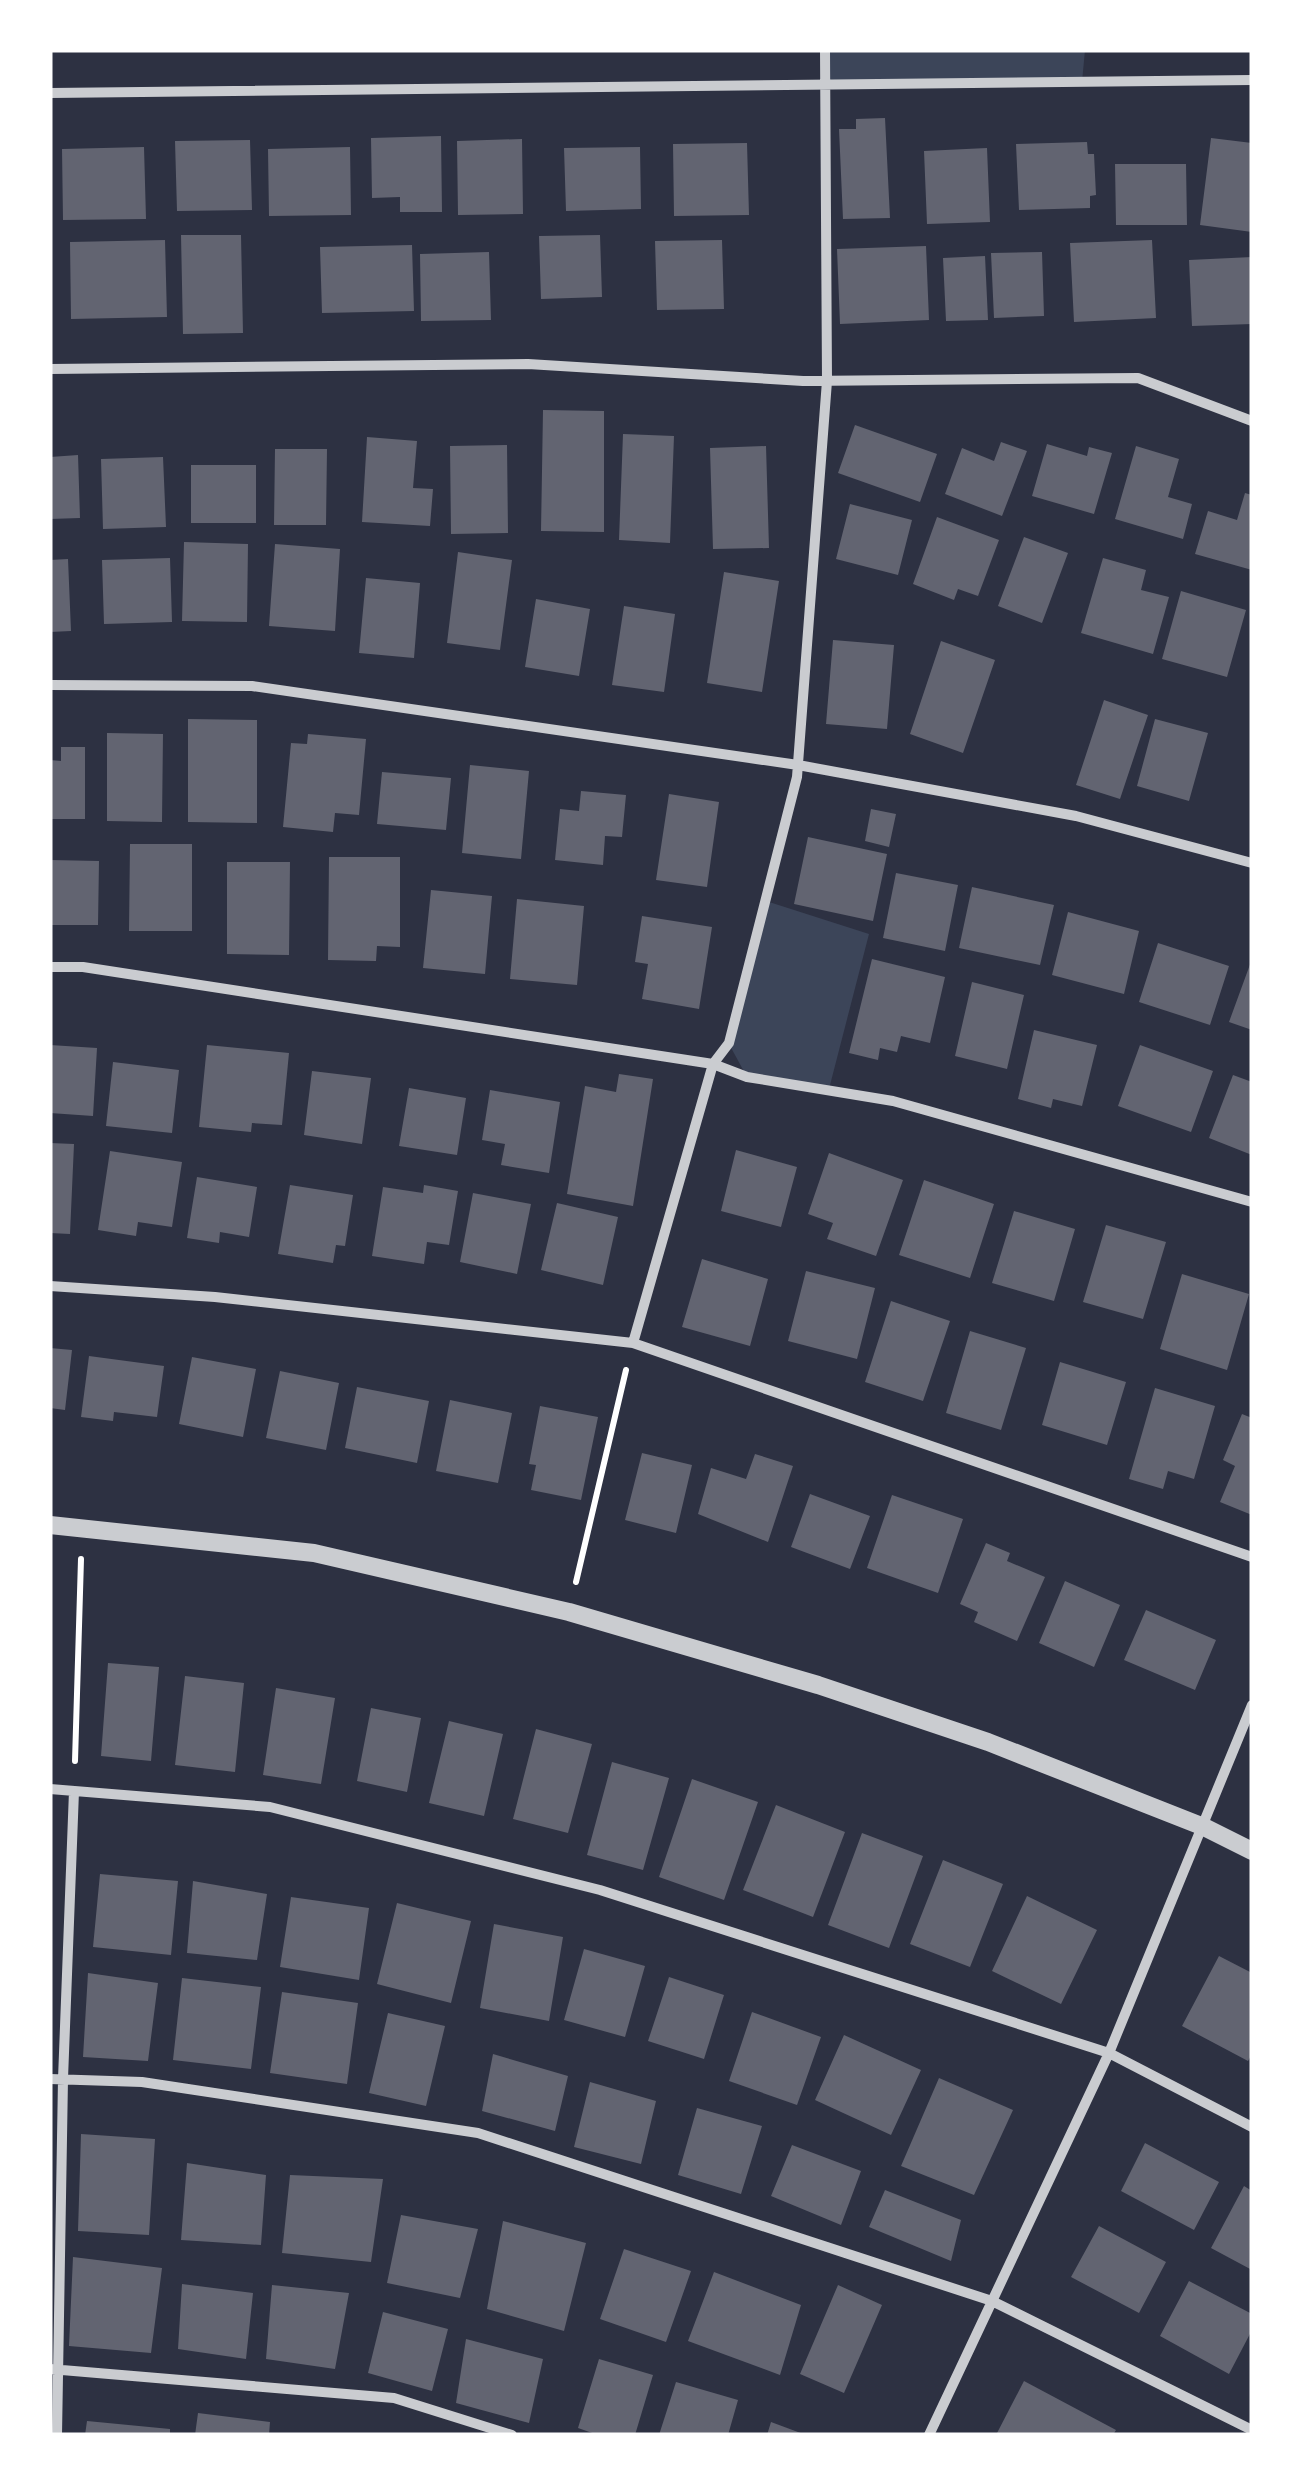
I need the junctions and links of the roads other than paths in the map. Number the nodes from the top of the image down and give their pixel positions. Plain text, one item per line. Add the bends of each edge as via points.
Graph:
1 (825, 50) edge
2 (1252, 80) edge
3 (825, 84) junction
4 (50, 92) edge
5 (50, 369) edge
6 (827, 380) junction
7 (1252, 421) edge
8 (50, 686) edge
9 (798, 765) junction
10 (1252, 862) edge
11 (50, 967) edge
12 (713, 1064) junction
13 (1252, 1202) edge
14 (50, 1286) edge
15 (633, 1343) junction
16 (50, 1525) edge
17 (1252, 1557) edge
18 (1252, 1706) edge
19 (50, 1789) edge
20 (74, 1791) junction
21 (1204, 1827) junction
22 (1252, 1852) edge
23 (1109, 2053) junction
24 (56, 2079) edge
25 (1252, 2127) edge
26 (992, 2300) junction
27 (54, 2369) edge
28 (1252, 2430) edge
29 (57, 2435) edge
30 (512, 2435) edge
31 (929, 2435) edge

1 - 3 street
2 - 3 street
3 - 4 street
3 - 6 street
5 - 6 street via 528,364
6 - 7 street via 1138,378
6 - 9 street
8 - 9 street via 252,686
9 - 10 street via 1076,816
9 - 12 street via 730,1044
11 - 12 street
12 - 13 street via 748,1077 893,1101
12 - 15 street
14 - 15 street via 215,1297
15 - 17 street
16 - 21 street via 314,1553 569,1612 969,1736
18 - 21 street
19 - 20 street
20 - 23 street via 270,1807 600,1890
20 - 24 street
21 - 22 street
21 - 23 street
23 - 25 street
23 - 26 street
24 - 26 street via 142,2082 478,2133
24 - 27 street
26 - 28 street
26 - 31 street
27 - 29 street
27 - 30 street via 394,2398

